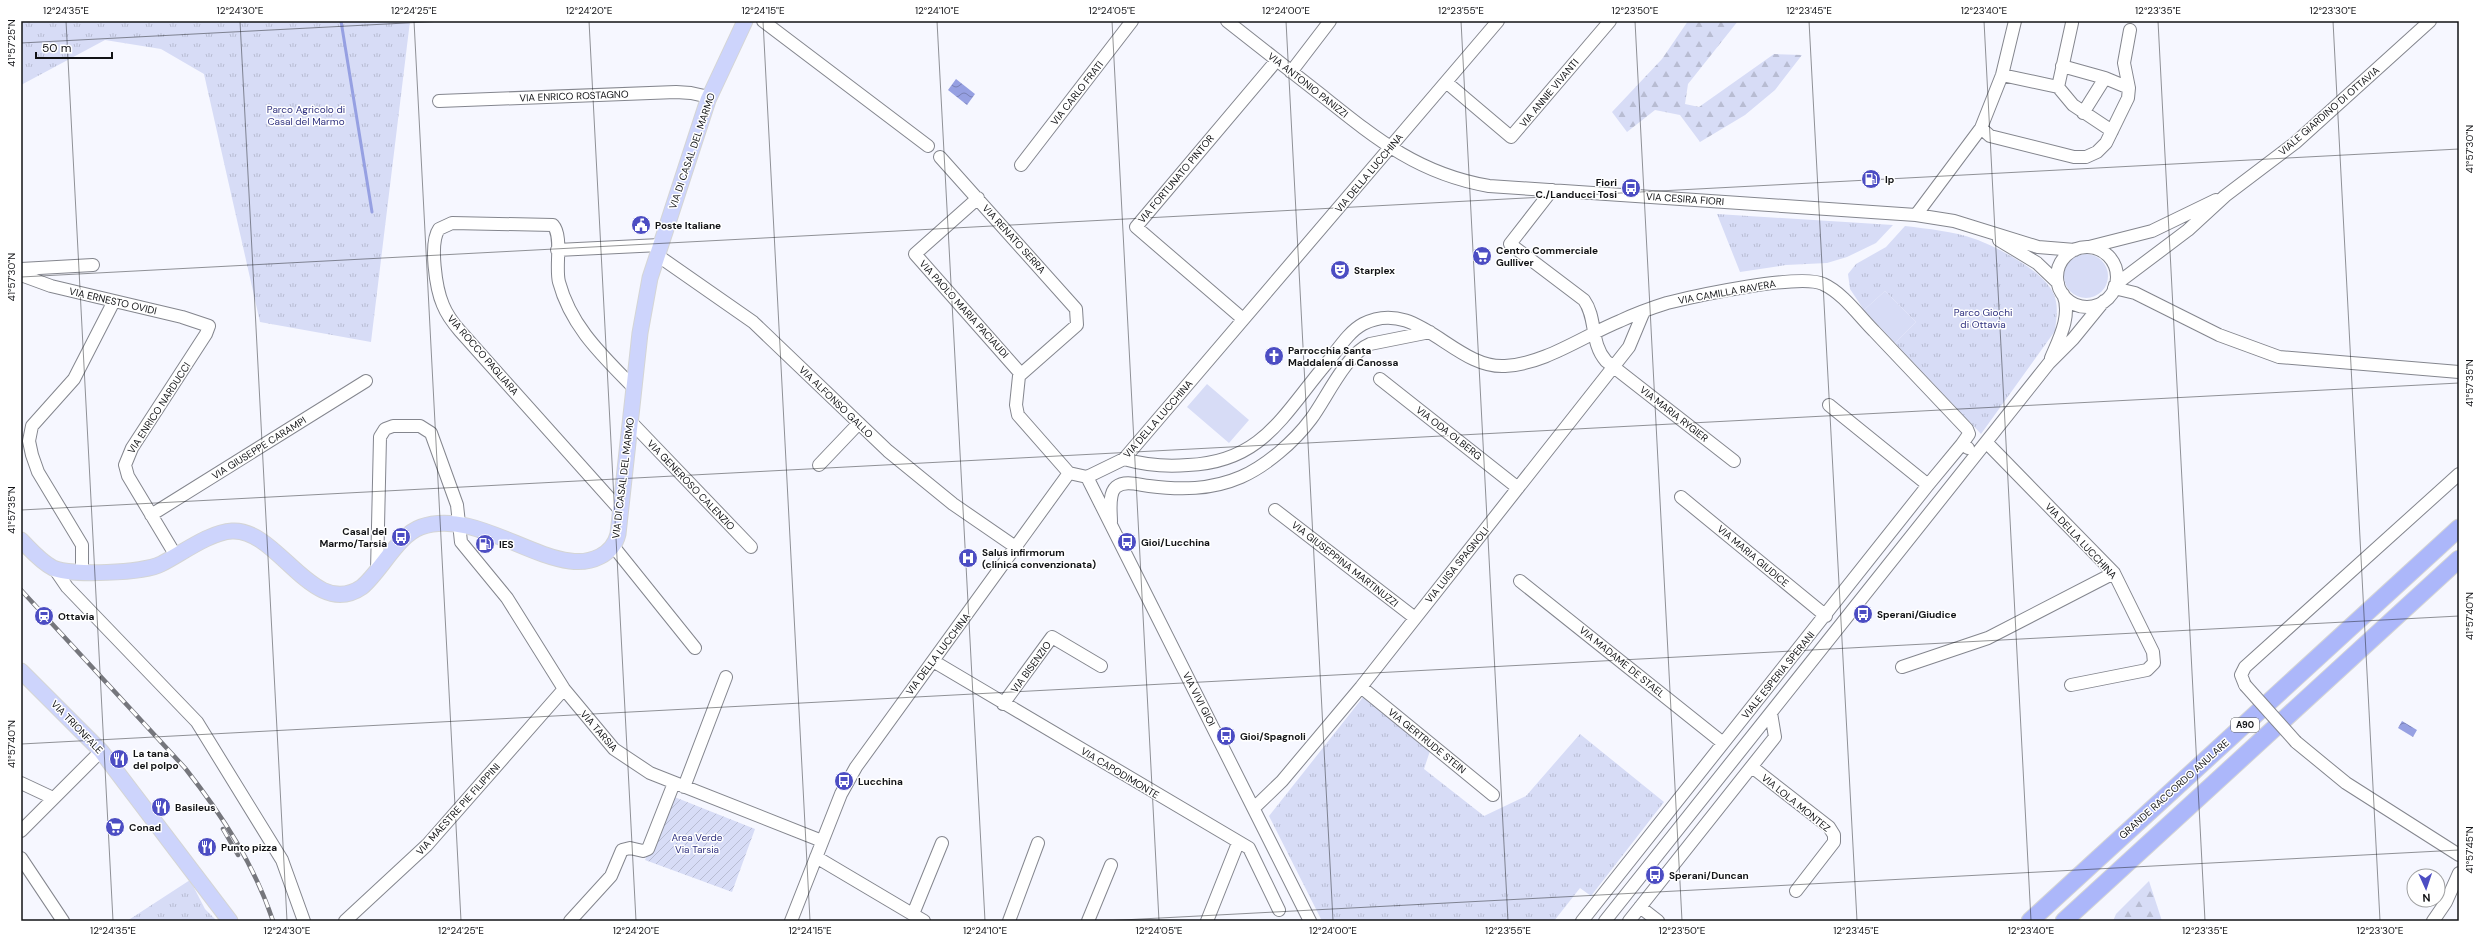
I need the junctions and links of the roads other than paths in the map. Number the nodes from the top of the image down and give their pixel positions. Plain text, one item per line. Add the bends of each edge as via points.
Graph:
1 (745, 21) edge
2 (763, 21) edge
3 (1132, 21) edge
4 (1227, 21) edge
5 (1330, 21) edge
6 (1498, 21) edge
7 (1610, 21) edge
8 (2015, 21) edge
9 (2430, 21) edge
10 (2072, 23) dead end
11 (2130, 30) dead end
12 (1277, 60) junction
13 (2062, 66) junction
14 (1292, 72) junction
15 (2002, 75) junction
16 (2105, 78) junction
17 (1446, 82) junction
18 (2058, 87) junction
19 (2129, 88) junction
20 (709, 97) junction
21 (439, 101) dead end
22 (2083, 114) junction
23 (1981, 128) junction
24 (2112, 131) junction
25 (928, 146) dead end
26 (1390, 148) junction
27 (940, 157) dead end
28 (1021, 165) dead end
29 (1552, 190) junction
30 (2225, 196) junction
31 (978, 198) junction
32 (1916, 215) junction
33 (1986, 232) junction
34 (2089, 247) junction
35 (557, 250) junction
36 (659, 250) junction
37 (2075, 250) junction
38 (93, 265) dead end
39 (21, 269) edge
40 (21, 274) edge
41 (2058, 283) junction
42 (2114, 286) junction
43 (2062, 294) junction
44 (114, 301) junction
45 (2104, 301) junction
46 (1644, 311) junction
47 (1244, 320) junction
48 (207, 324) joint
49 (1430, 332) junction
50 (1594, 332) junction
51 (2049, 363) junction
52 (1613, 367) junction
53 (2459, 372) edge
54 (1021, 374) junction
55 (1380, 379) dead end
56 (366, 381) dead end
57 (634, 388) junction
58 (1829, 405) dead end
59 (631, 422) junction
60 (859, 423) junction
61 (1986, 442) junction
62 (1962, 444) junction
63 (1976, 454) junction
64 (1124, 459) junction
65 (1224, 460) junction
66 (1734, 462) dead end
67 (819, 465) dead end
68 (1069, 473) junction
69 (2459, 474) edge
70 (1087, 477) junction
71 (1228, 481) junction
72 (1928, 485) junction
73 (1518, 488) junction
74 (1681, 497) dead end
75 (1275, 510) dead end
76 (621, 511) junction
77 (151, 515) junction
78 (2459, 519) edge
79 (459, 525) junction
80 (1112, 525) junction
81 (2459, 528) edge
82 (21, 540) edge
83 (614, 546) junction
84 (751, 547) dead end
85 (1017, 548) junction
86 (176, 556) junction
87 (2459, 559) edge
88 (54, 568) junction
89 (377, 571) junction
90 (82, 572) junction
91 (2411, 572) junction
92 (1882, 573) junction
93 (2114, 573) junction
94 (1857, 576) junction
95 (1520, 581) dead end
96 (1826, 616) junction
97 (1415, 618) junction
98 (1810, 636) junction
99 (695, 648) dead end
100 (933, 661) junction
101 (1811, 662) junction
102 (1101, 666) dead end
103 (1902, 668) dead end
104 (21, 671) edge
105 (726, 677) dead end
106 (2071, 685) dead end
107 (1361, 687) junction
108 (564, 689) junction
109 (1003, 704) junction
110 (1771, 713) junction
111 (1744, 716) junction
112 (1723, 743) junction
113 (101, 751) junction
114 (1752, 767) junction
115 (21, 783) edge
116 (679, 785) junction
117 (1493, 795) dead end
118 (53, 798) junction
119 (1254, 808) junction
120 (21, 831) edge
121 (822, 841) junction
122 (1038, 843) dead end
123 (942, 844) dead end
124 (1238, 844) junction
125 (1644, 845) junction
126 (1666, 845) junction
127 (2459, 855) edge
128 (816, 857) junction
129 (21, 858) edge
130 (1111, 865) dead end
131 (1672, 867) junction
132 (2459, 872) edge
133 (1796, 891) dead end
134 (1640, 907) junction
135 (1279, 910) dead end
136 (913, 914) junction
137 (63, 921) edge
138 (230, 921) edge
139 (304, 921) edge
140 (344, 921) edge
141 (570, 921) edge
142 (791, 921) edge
143 (924, 921) edge
144 (1009, 921) edge
145 (1088, 921) edge
146 (1207, 921) edge
147 (1310, 921) edge
148 (1582, 921) edge
149 (1605, 921) edge
150 (1629, 921) edge
151 (1658, 921) edge
152 (2030, 921) edge
153 (2064, 921) edge
154 (2433, 921) edge

1 - 20 main road, VIA DI CASAL DEL MARMO
2 - 25 street
3 - 28 street, VIA CARLO FRATI
4 - 12 street, VIA ANTONIO PANIZZI
5 - 14 street
6 - 17 street, VIA DELLA LUCCHINA
7 - 17 street, VIA ANNIE VIVANTI via 1512,136
8 - 15 street
9 - 30 street, VIALE GIARDINO DI OTTAVIA via 2294,143
10 - 13 street
11 - 19 street via 2124,63
12 - 14 street, VIA ANTONIO PANIZZI
12 - 47 street, VIA FORTUNATO PINTOR via 1136,227
13 - 16 street
13 - 18 street
14 - 26 street, VIA ANTONIO PANIZZI
15 - 18 street
15 - 23 street
16 - 19 street
16 - 22 street
17 - 26 street, VIA DELLA LUCCHINA
18 - 22 street
19 - 24 street via 2128,98
20 - 21 street, VIA ENRICO ROSTAGNO via 676,92
20 - 36 main road, VIA DI CASAL DEL MARMO
22 - 24 street
23 - 24 street via 1990,136 2074,157 2086,157 2097,152 2106,143
23 - 32 street
26 - 29 street, VIA CESIRA FIORI via 1436,172 1459,180 1489,186
26 - 47 street, VIA DELLA LUCCHINA
27 - 31 street, VIA RENATO SERRA
29 - 32 street, VIA CESIRA FIORI
29 - 50 street, VIA MARIA RYGIER via 1510,244 1584,300 1590,311
30 - 34 street, VIALE GIARDINO DI OTTAVIA via 2152,231
30 - 42 street, VIALE GIARDINO DI OTTAVIA via 2188,230
31 - 54 street, VIA RENATO SERRA via 1074,306 1078,314 1077,325
31 - 54 street, VIA PAOLO MARIA PACIAUDI via 915,254
32 - 33 street, VIA CESIRA FIORI via 1954,221
33 - 37 street, VIA CESIRA FIORI via 2038,247
33 - 41 street, VIA CESIRA FIORI via 2037,263
34 - 37 street
34 - 42 street via 2103,252 2110,259 2115,269
35 - 36 street
35 - 57 street, VIA ROCCO PAGLIARA via 559,282 575,321 592,345
35 - 76 street, VIA ROCCO PAGLIARA via 556,230 551,223 445,225 437,231 435,239 439,294 446,312 460,331
36 - 57 main road, VIA DI CASAL DEL MARMO via 644,308
36 - 60 street, VIA ALFONSO GALLO via 753,322
37 - 41 street via 2064,257 2060,264
38 - 39 street
40 - 44 street, VIA ERNESTO OVIDI via 51,286
41 - 43 street
42 - 45 street
42 - 53 street via 2135,293 2225,337 2279,357
43 - 45 street via 2072,303 2084,307
43 - 51 street, VIALE ESPERIA SPERANI via 2065,300 2065,321
44 - 48 street, VIA ERNESTO OVIDI
44 - 90 street via 74,379 32,426 29,436 30,451 38,472 82,545
45 - 51 street, VIALE ESPERIA SPERANI
46 - 50 street, VIA CAMILLA RAVERA
46 - 52 street, VIA LUISA SPAGNOLI via 1633,340
46 - 62 street, VIA CAMILLA RAVERA via 1682,300 1772,284 1803,281 1821,283 1841,297 1967,429 1969,434
47 - 64 street, VIA DELLA LUCCHINA
48 - 77 street, VIA ENRICO NARDUCCI via 209,328 206,334 127,460 128,476
49 - 50 street, VIA CAMILLA RAVERA via 1475,360 1497,366 1532,360
49 - 65 street, VIA CAMILLA RAVERA via 1409,322 1389,317 1373,320 1359,327 1275,426 1252,447
49 - 71 street via 1370,344 1363,348 1351,359 1310,420 1294,437 1253,470
50 - 52 street, VIA MARIA RYGIER via 1599,352
51 - 61 street, VIALE ESPERIA SPERANI
52 - 66 street, VIA MARIA RYGIER
52 - 73 street, VIA LUISA SPAGNOLI
54 - 68 street via 1016,405 1018,415
55 - 73 street, VIA ODA OLBERG
56 - 77 street, VIA GIUSEPPE CARAMPI
57 - 59 main road, VIA DI CASAL DEL MARMO
58 - 72 street
59 - 76 main road, VIA DI CASAL DEL MARMO
59 - 84 street, VIA GENEROSO CALENZIO
60 - 67 street
60 - 85 street, VIA ALFONSO GALLO via 888,451 953,504
61 - 63 street, VIALE ESPERIA SPERANI
61 - 93 street, VIA DELLA LUCCHINA
62 - 63 street
62 - 72 street, VIALE ESPERIA SPERANI
63 - 92 street, VIALE ESPERIA SPERANI
64 - 65 street, VIA CAMILLA RAVERA via 1150,465 1179,466
64 - 70 street, VIA DELLA LUCCHINA
65 - 71 street
68 - 70 street
68 - 85 street, VIA DELLA LUCCHINA
69 - 127 street, bridge via 2245,667 2241,676 2245,684 2296,742 2346,783
70 - 80 street, VIA VIVI GIOI
71 - 80 street via 1189,489 1131,483 1121,485 1115,488 1112,495
72 - 94 street, VIALE ESPERIA SPERANI
73 - 97 street, VIA LUISA SPAGNOLI
74 - 96 street, VIA MARIA GIUDICE
75 - 97 street, VIA GIUSEPPINA MARTINUZZI
76 - 83 main road, VIA DI CASAL DEL MARMO
77 - 86 street, VIA ENRICO NARDUCCI
78 - 91 highway
79 - 83 main road, VIA DI CASAL DEL MARMO via 570,561 595,558
79 - 89 main road, VIA DI CASAL DEL MARMO via 434,525 416,529
79 - 89 street, VIA TARSIA via 457,504 431,433 416,426 393,426 385,429 380,442
79 - 108 street, VIA TARSIA via 461,542 507,598
80 - 119 street, VIA VIVI GIOI
81 - 91 highway, GRANDE RACCORDO ANULARE / A90
82 - 88 main road, VIA DI CASAL DEL MARMO
83 - 99 street
85 - 100 street, VIA DELLA LUCCHINA
86 - 89 main road, VIA DI CASAL DEL MARMO via 217,534 238,531 257,537 310,582 334,593 352,592 366,583
86 - 90 main road, VIA DI CASAL DEL MARMO via 147,570
87 - 153 highway, A90
88 - 90 main road, VIA DI CASAL DEL MARMO
88 - 139 street via 67,587 197,722 282,860
91 - 152 highway, GRANDE RACCORDO ANULARE / A90
92 - 94 street
92 - 101 street, VIALE ESPERIA SPERANI
93 - 103 street via 1988,638
93 - 106 street, VIA DELLA LUCCHINA via 2153,652 2154,663 2147,670
94 - 96 street, VIALE ESPERIA SPERANI
95 - 112 street, VIA MADAME DE STAEL
96 - 98 street, VIALE ESPERIA SPERANI
97 - 107 street, VIA LUISA SPAGNOLI
98 - 101 street
98 - 111 street, VIALE ESPERIA SPERANI
100 - 109 street, VIA CAPODIMONTE
100 - 121 street, VIA DELLA LUCCHINA via 856,767 841,794
101 - 110 street, VIALE ESPERIA SPERANI
102 - 109 street, VIA BISENZIO via 1052,637
104 - 113 main road, VIA TRIONFALE
105 - 116 street
107 - 117 street, VIA GERTRUDE STEIN
107 - 119 street, VIA LUISA SPAGNOLI via 1282,781
108 - 116 street, VIA TARSIA via 614,749 645,770
108 - 140 street, VIA MAESTRE PIE FILIPPINI via 427,845
109 - 124 street, VIA CAPODIMONTE
110 - 111 street
110 - 114 street, VIA LOLA MONTEZ via 1775,737
110 - 126 street, VIALE ESPERIA SPERANI
111 - 112 street, VIALE ESPERIA SPERANI
112 - 125 street, VIALE ESPERIA SPERANI
113 - 118 street
113 - 138 main road, VIA TRIONFALE
114 - 131 street
114 - 133 street, VIA LOLA MONTEZ via 1834,833 1832,844
115 - 118 street
116 - 121 street, VIA TARSIA
116 - 141 street via 648,849 622,850 611,876
118 - 120 street
119 - 147 street, VIA VIVI GIOI
121 - 128 street, VIA DELLA LUCCHINA
122 - 144 street
123 - 136 street
124 - 135 street, VIA CAPODIMONTE via 1249,848
124 - 146 street
125 - 126 street
125 - 148 street, VIALE ESPERIA SPERANI
126 - 131 street
126 - 149 street, VIALE ESPERIA SPERANI
128 - 136 street
128 - 142 street, VIA DELLA LUCCHINA
129 - 137 street
130 - 145 street
131 - 134 street
132 - 154 street via 2446,902
134 - 150 street
134 - 151 street
136 - 143 street

